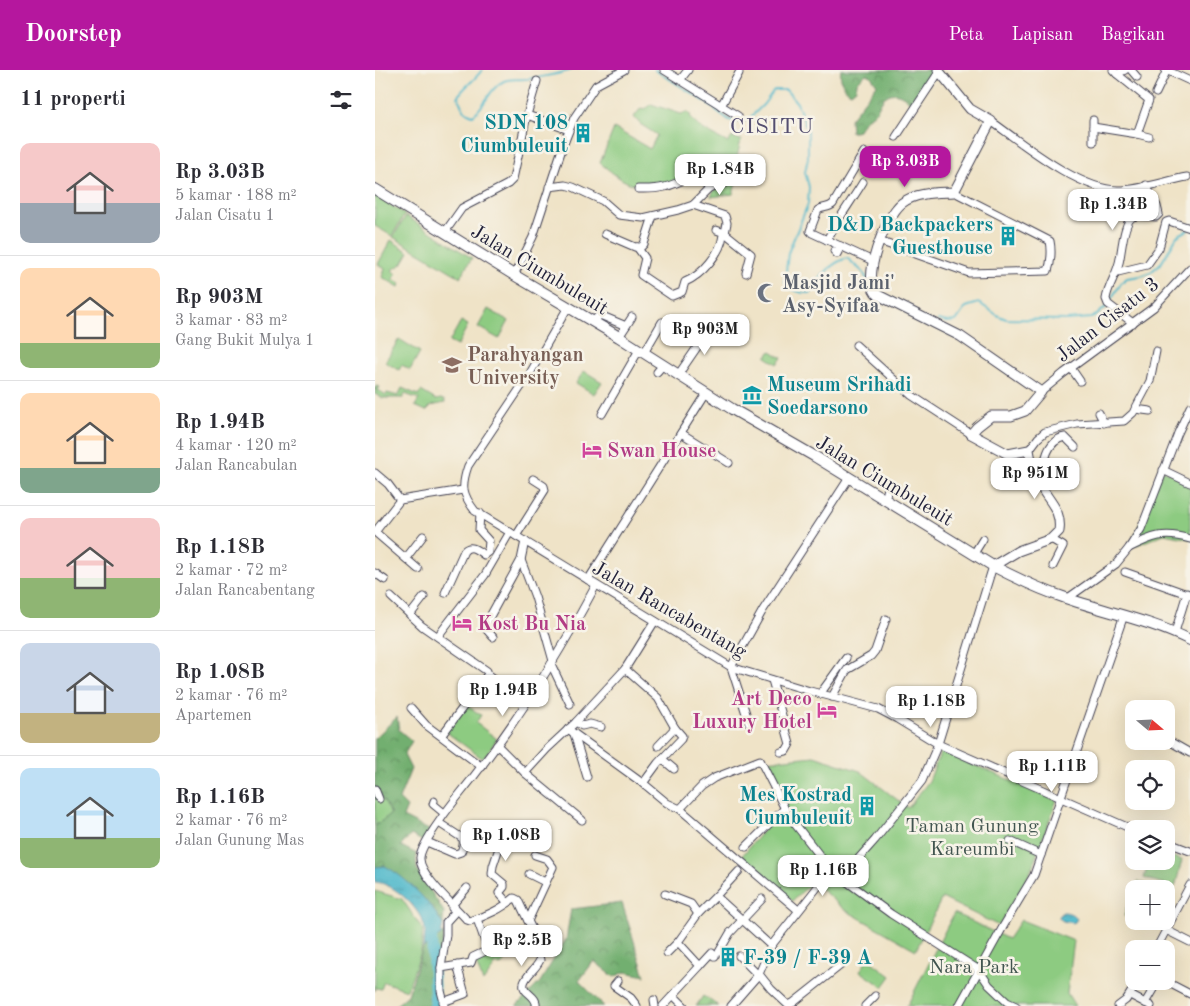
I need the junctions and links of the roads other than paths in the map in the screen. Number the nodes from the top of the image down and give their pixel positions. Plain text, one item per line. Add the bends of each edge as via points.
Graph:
1 (624, 70) edge
2 (664, 70) edge
3 (687, 70) edge
4 (1125, 70) edge
5 (1131, 70) edge
6 (1167, 70) edge
7 (938, 71) edge
8 (1115, 72) edge
9 (739, 73) dead end
10 (1137, 77) dead end
11 (680, 80) junction
12 (537, 81) dead end
13 (1190, 81) edge
14 (1156, 93) dead end
15 (721, 106) junction
16 (527, 115) junction
17 (738, 116) dead end
18 (991, 121) junction
19 (569, 130) junction
20 (1137, 134) junction
21 (896, 137) dead end
22 (1149, 137) dead end
23 (1093, 142) dead end
24 (864, 152) dead end
25 (740, 177) dead end
26 (1187, 177) dead end
27 (863, 182) dead end
28 (1146, 185) junction
29 (549, 187) junction
30 (375, 189) edge
31 (638, 189) dead end
32 (709, 189) junction
33 (954, 192) junction
34 (693, 205) junction
35 (653, 216) junction
36 (1188, 228) edge
37 (716, 230) dead end
38 (445, 232) junction
39 (605, 234) dead end
40 (724, 234) junction
41 (827, 240) junction
42 (879, 241) junction
43 (841, 246) junction
44 (637, 247) junction
45 (834, 251) dead end
46 (873, 261) junction
47 (1189, 270) edge
48 (1118, 272) junction
49 (746, 273) dead end
50 (514, 275) junction
51 (1190, 281) edge
52 (568, 307) junction
53 (632, 317) dead end
54 (593, 321) junction
55 (661, 322) dead end
56 (1133, 323) junction
57 (713, 324) dead end
58 (626, 326) junction
59 (619, 337) junction
60 (856, 345) dead end
61 (642, 351) junction
62 (1156, 351) dead end
63 (1071, 368) junction
64 (679, 375) junction
65 (1080, 381) dead end
66 (1041, 392) junction
67 (706, 393) junction
68 (1190, 407) edge
69 (1135, 409) junction
70 (1150, 411) dead end
71 (1099, 413) dead end
72 (602, 414) dead end
73 (1104, 423) junction
74 (681, 433) junction
75 (971, 434) junction
76 (1075, 447) dead end
77 (1029, 450) junction
78 (729, 463) dead end
79 (1163, 470) junction
80 (375, 473) edge
81 (849, 478) junction
82 (533, 479) dead end
83 (1037, 479) junction
84 (885, 481) dead end
85 (1190, 483) edge
86 (463, 490) junction
87 (400, 500) junction
88 (885, 500) junction
89 (477, 512) junction
90 (375, 532) edge
91 (513, 534) junction
92 (423, 536) dead end
93 (983, 539) dead end
94 (1051, 539) junction
95 (1190, 539) edge
96 (525, 542) junction
97 (1129, 548) junction
98 (973, 554) junction
99 (406, 558) junction
100 (521, 560) junction
101 (993, 566) junction
102 (1053, 566) dead end
103 (418, 569) dead end
104 (1125, 572) dead end
105 (375, 573) edge
106 (385, 580) dead end
107 (588, 580) junction
108 (596, 585) junction
109 (445, 593) dead end
110 (1188, 594) edge
111 (391, 597) dead end
112 (424, 597) dead end
113 (1068, 598) junction
114 (410, 615) junction
115 (1124, 615) junction
116 (886, 619) dead end
117 (655, 621) junction
118 (1175, 632) junction
119 (438, 636) junction
120 (493, 637) dead end
121 (1190, 640) edge
122 (846, 658) dead end
123 (552, 663) junction
124 (731, 667) junction
125 (625, 669) junction
126 (488, 674) junction
127 (772, 680) junction
128 (820, 694) junction
129 (832, 697) junction
130 (526, 702) junction
131 (570, 704) dead end
132 (411, 708) dead end
133 (577, 722) junction
134 (749, 722) dead end
135 (601, 728) dead end
136 (675, 728) junction
137 (571, 731) junction
138 (442, 735) junction
139 (938, 744) junction
140 (1175, 744) edge
141 (497, 745) junction
142 (659, 746) dead end
143 (781, 752) dead end
144 (1190, 752) edge
145 (662, 759) junction
146 (482, 767) junction
147 (674, 769) dead end
148 (525, 773) junction
149 (587, 776) dead end
150 (643, 783) junction
151 (375, 789) edge
152 (379, 799) dead end
153 (1062, 799) junction
154 (434, 800) dead end
155 (680, 809) junction
156 (784, 809) junction
157 (444, 813) junction
158 (582, 820) dead end
159 (439, 823) junction
160 (1125, 826) edge
161 (491, 838) dead end
162 (1010, 841) dead end
163 (427, 842) junction
164 (1175, 845) edge
165 (746, 847) dead end
166 (1190, 851) edge
167 (535, 855) dead end
168 (1041, 855) junction
169 (831, 870) junction
170 (739, 871) dead end
171 (529, 874) dead end
172 (842, 877) junction
173 (544, 884) junction
174 (1190, 885) edge
175 (467, 888) dead end
176 (551, 892) dead end
177 (665, 894) dead end
178 (716, 896) junction
179 (446, 898) junction
180 (762, 899) dead end
181 (453, 904) junction
182 (508, 904) junction
183 (798, 910) junction
184 (1175, 913) edge
185 (699, 914) junction
186 (477, 919) junction
187 (528, 921) junction
188 (742, 921) junction
189 (1166, 930) joint
190 (537, 939) junction
191 (1161, 940) edge
192 (678, 942) junction
193 (1190, 942) edge
194 (771, 946) junction
195 (545, 948) dead end
196 (667, 953) dead end
197 (739, 956) dead end
198 (457, 965) junction
199 (841, 965) dead end
200 (700, 966) junction
201 (441, 968) junction
202 (979, 970) junction
203 (759, 974) junction
204 (618, 981) dead end
205 (1175, 986) edge
206 (1133, 990) edge
207 (1154, 990) edge
208 (1190, 994) edge
209 (673, 995) junction
210 (1130, 995) junction
211 (875, 996) dead end
212 (444, 1004) edge
213 (794, 1005) edge
214 (1120, 1005) edge
215 (1148, 1005) edge
216 (536, 1006) edge
217 (637, 1006) edge
218 (663, 1006) edge
219 (684, 1006) edge
220 (731, 1006) edge
221 (865, 1006) edge
222 (959, 1006) edge
223 (1016, 1006) edge

1 - 19 street via 593,89
2 - 11 street
3 - 11 street
4 - 8 street
5 - 10 street
6 - 13 street
6 - 14 street
7 - 18 street via 970,109
7 - 21 street
8 - 20 street via 1149,100
9 - 15 street
11 - 15 street
12 - 16 street
15 - 17 street
16 - 19 street
16 - 38 street via 513,179 462,208
18 - 28 street via 1051,164 1099,187 1119,190
18 - 33 street
19 - 29 street
20 - 22 street
20 - 23 street via 1093,123
24 - 41 street via 833,204 818,210 810,232
25 - 32 street
26 - 28 street
27 - 41 street
28 - 48 street via 1159,214 1156,217 1131,218 1124,233
29 - 35 street via 565,185 585,191 619,214 643,218
29 - 50 street via 533,237
30 - 38 main road, Jalan Ciumbuleuit
31 - 32 street via 669,187 698,174
32 - 34 street
33 - 42 street via 918,195 903,202 892,213
33 - 42 street via 1050,241 1048,271 969,273
34 - 35 street
34 - 40 street via 725,216
35 - 44 street via 644,244
36 - 48 street via 1166,222 1159,248 1147,265
37 - 40 street
38 - 50 main road, Jalan Ciumbuleuit
39 - 44 street
40 - 44 street via 705,270 685,282 682,292 672,296 641,276 645,258
40 - 49 street via 750,252
41 - 43 street
42 - 46 street
43 - 45 street via 837,254
43 - 46 street
46 - 66 street via 874,290 960,336
47 - 51 street
47 - 56 street, Jalan Cisatu 3 via 1154,307
48 - 56 street via 1107,294 1107,303
50 - 52 main road, Jalan Ciumbuleuit
52 - 54 main road, Jalan Ciumbuleuit
52 - 86 street via 529,375 468,466
53 - 58 street
54 - 58 street via 600,315
54 - 59 main road, Jalan Ciumbuleuit
55 - 61 street
56 - 63 street, Jalan Cisatu 3
57 - 64 street
58 - 59 street
59 - 61 main road, Jalan Ciumbuleuit
60 - 75 street via 911,395
61 - 64 main road, Jalan Ciumbuleuit via 660,369
61 - 72 street
62 - 69 street via 1150,381
63 - 65 street
63 - 66 street, Jalan Cisatu 3
64 - 67 main road, Jalan Ciumbuleuit
66 - 75 street via 1025,411 1011,416 991,416
67 - 74 street
67 - 81 main road, Jalan Ciumbuleuit
68 - 79 street
69 - 70 street
69 - 73 street via 1124,421
71 - 73 street
73 - 77 street via 1077,424 1045,432
74 - 78 street
74 - 107 street
75 - 77 street via 1007,454
76 - 83 street via 1065,437 1052,444 1045,457 1044,477
77 - 83 street
79 - 85 street
79 - 97 street via 1141,528
80 - 87 street
81 - 88 main road, Jalan Ciumbuleuit
81 - 124 street via 768,602
82 - 91 street via 545,490
83 - 94 street via 1059,515 1059,531
84 - 88 street via 888,488
86 - 87 street
86 - 89 street
87 - 90 street
88 - 98 main road, Jalan Ciumbuleuit
89 - 91 street, Jalan Rancabentang
89 - 109 street via 479,530 489,541 488,552 484,555 473,548 464,551
90 - 99 street
91 - 96 street, Jalan Rancabentang
91 - 119 street
92 - 99 street
93 - 98 street
94 - 101 street via 1018,551
94 - 102 street via 1063,546
95 - 97 street via 1164,534
96 - 100 street
96 - 107 street, Jalan Rancabentang
97 - 113 street via 1116,564
98 - 101 main road, Jalan Ciumbuleuit
99 - 103 street
100 - 120 street via 488,620 486,629
100 - 123 street via 535,597
101 - 113 main road, Jalan Ciumbuleuit
101 - 139 street
104 - 110 street
105 - 106 street
107 - 108 street, Jalan Rancabentang
108 - 117 street, Jalan Rancabentang
108 - 123 street
110 - 118 street
111 - 114 street
112 - 114 street
113 - 115 main road, Jalan Ciumbuleuit
114 - 119 street
115 - 118 main road, Jalan Ciumbuleuit
115 - 153 street
116 - 129 street via 875,651 847,670
117 - 124 street, Jalan Rancabentang
117 - 125 street
118 - 121 main road, Jalan Ciumbuleuit
119 - 126 street
122 - 128 street
123 - 130 street
123 - 131 street
124 - 127 street, Jalan Rancabentang
124 - 134 street
125 - 133 street
125 - 136 street via 658,698
126 - 130 street
126 - 138 street
127 - 128 street, Jalan Rancabentang
127 - 143 street via 790,744 786,751
128 - 129 street, Jalan Rancabentang
129 - 139 street, Jalan Rancabentang via 878,709
130 - 141 street
132 - 138 street via 426,725
133 - 135 street via 582,726 590,724
133 - 137 street
136 - 142 street
136 - 145 street via 682,737
137 - 148 street via 547,748
137 - 149 street
137 - 150 street
138 - 146 street
139 - 153 street, Jalan Rancabentang
139 - 172 street via 922,780
140 - 144 street
141 - 146 street
141 - 148 street
145 - 147 street
145 - 150 street
146 - 157 street
148 - 158 street
150 - 155 street via 667,803
151 - 152 street
153 - 160 street, Jalan Rancabentang
153 - 168 street
154 - 157 street via 433,804
155 - 156 street via 701,786 714,778 760,760
155 - 183 street
156 - 165 street
156 - 169 street
157 - 159 street
159 - 163 street
159 - 163 street via 464,840 461,852 455,854
161 - 182 street via 500,845 492,874 504,884 499,893
162 - 168 street
163 - 179 street via 419,860
164 - 166 street
167 - 173 street via 552,864 553,870
168 - 202 street via 1034,875
169 - 172 street
169 - 183 street
170 - 178 street
171 - 173 street
172 - 202 street via 891,914
173 - 176 street
173 - 187 street
174 - 184 street
175 - 181 street
177 - 185 street via 691,904
178 - 185 street
178 - 188 street
179 - 181 street
179 - 201 street via 456,911 446,922
180 - 188 street
181 - 186 street via 470,922
182 - 186 street
182 - 187 street via 517,898
183 - 194 street
185 - 192 street
186 - 198 street via 488,950 472,958 471,963
187 - 190 street
188 - 194 street
188 - 200 street via 717,954 712,953
189 - 191 street
189 - 193 street
190 - 195 street
190 - 216 street via 531,944 540,960 523,986 535,998
192 - 196 street
192 - 200 street
194 - 203 street
197 - 203 street
198 - 201 street
198 - 212 street via 465,994
199 - 213 street
200 - 209 street
201 - 212 street
202 - 222 street
202 - 223 street via 989,986
203 - 213 street via 787,1005
203 - 220 street
204 - 217 street via 615,986
205 - 208 street
206 - 210 street
207 - 215 street
209 - 218 street
209 - 219 street
210 - 214 street
210 - 215 street
211 - 221 street

